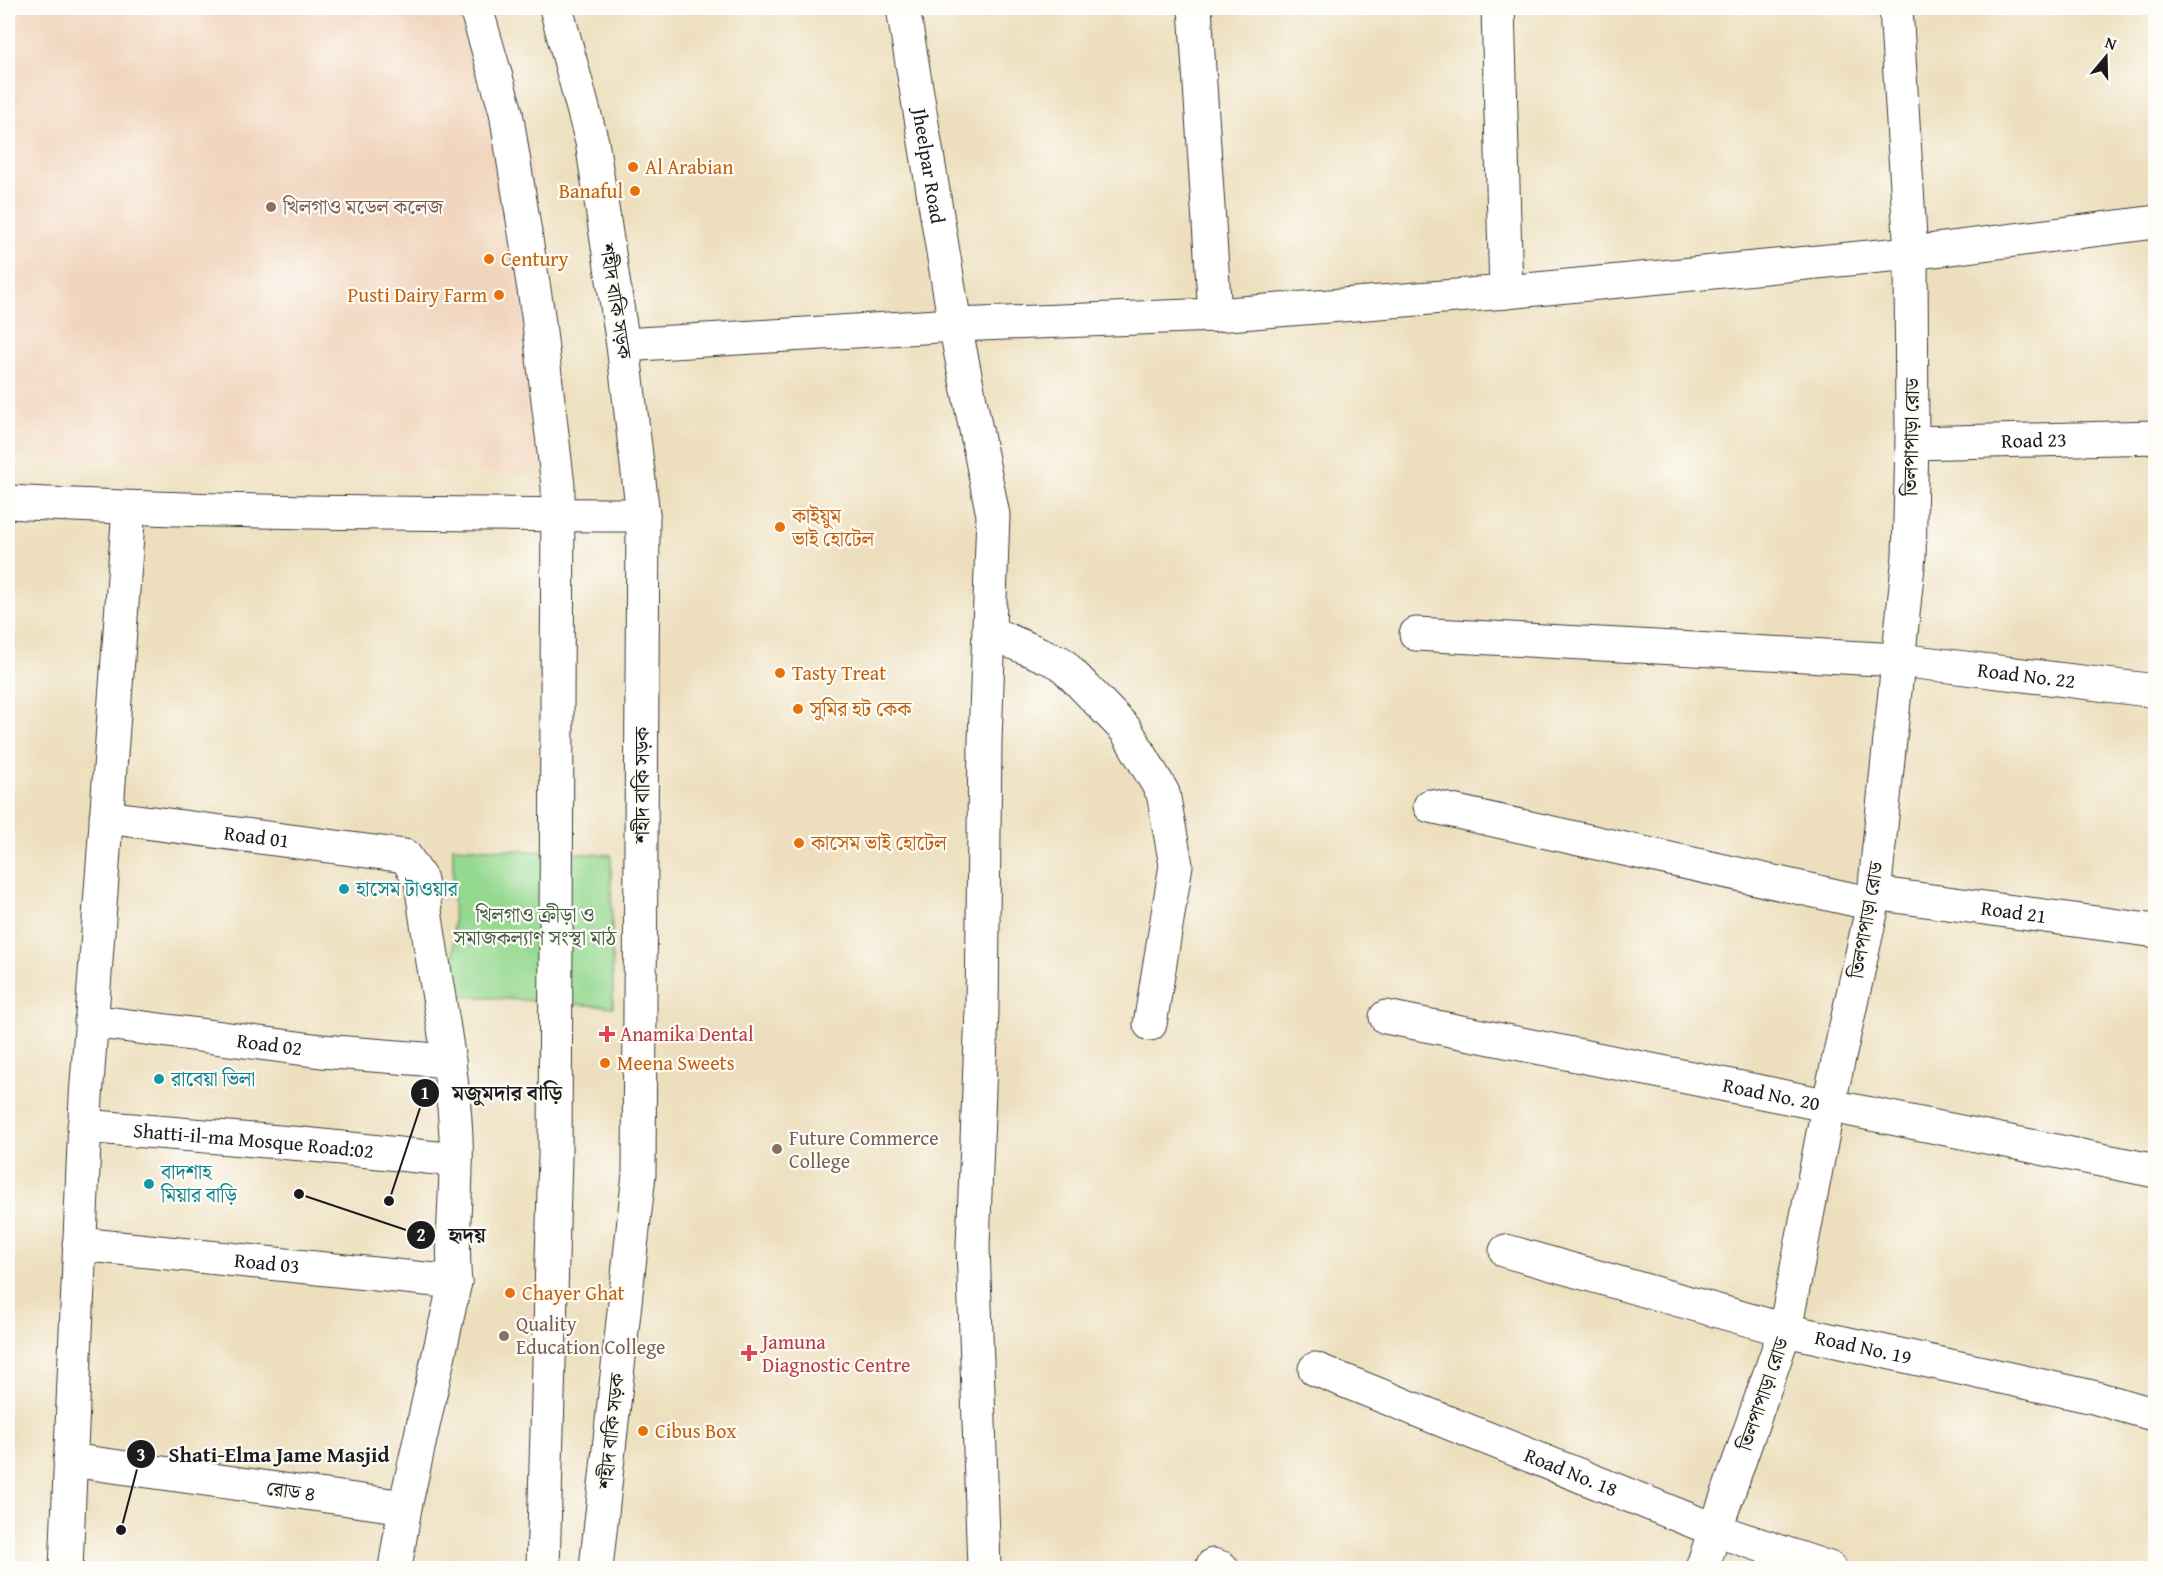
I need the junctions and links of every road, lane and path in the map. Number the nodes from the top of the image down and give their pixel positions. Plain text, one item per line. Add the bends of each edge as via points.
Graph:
1 (476, 8) edge
2 (556, 8) edge
3 (903, 8) edge
4 (1195, 8) edge
5 (1498, 8) edge
6 (1896, 8) edge
7 (2156, 222) edge
8 (1911, 253) junction
9 (1506, 292) junction
10 (1215, 315) junction
11 (955, 325) junction
12 (623, 345) junction
13 (2156, 437) edge
14 (1912, 443) junction
15 (8, 502) edge
16 (129, 508) junction
17 (558, 515) junction
18 (643, 515) junction
19 (989, 632) junction
20 (1416, 634) dead end
21 (1899, 660) junction
22 (2156, 691) edge
23 (1430, 806) dead end
24 (106, 817) junction
25 (1873, 899) junction
26 (2156, 931) edge
27 (1386, 1017) dead end
28 (91, 1021) junction
29 (1150, 1024) dead end
30 (449, 1061) junction
31 (1828, 1107) junction
32 (84, 1126) junction
33 (456, 1160) junction
34 (2156, 1171) edge
35 (80, 1244) junction
36 (1506, 1251) dead end
37 (455, 1282) junction
38 (1785, 1330) junction
39 (1315, 1369) dead end
40 (2156, 1415) edge
41 (70, 1460) junction
42 (405, 1507) junction
43 (1715, 1530) junction
44 (66, 1569) edge
45 (395, 1569) edge
46 (543, 1569) edge
47 (596, 1569) edge
48 (984, 1569) edge
49 (1702, 1569) edge
50 (1829, 1569) edge

1 - 17 street via 506,112 538,315
2 - 12 street, শহীদ বাকি সড়ক via 592,142
3 - 11 street, Jheelpar Road
4 - 10 street
5 - 9 street
6 - 8 street, তিলপাপাড়া রোড
7 - 8 street
8 - 9 street
8 - 14 street, তিলপাপাড়া রোড
9 - 10 street
10 - 11 street
11 - 12 street
11 - 19 street, Jheelpar Road via 993,515
12 - 18 street, শহীদ বাকি সড়ক
13 - 14 street, Road 23
14 - 21 street, তিলপাপাড়া রোড via 1909,556
15 - 16 street
16 - 17 street
16 - 24 street
17 - 18 street
17 - 46 street via 555,1156
18 - 47 street, শহীদ বাকি সড়ক via 639,1174
19 - 29 street via 1061,663 1126,730 1163,793 1176,865
19 - 48 street, Jheelpar Road via 973,1246
20 - 21 street, Road No. 22
21 - 22 street, Road No. 22
21 - 25 street, তিলপাপাড়া রোড
23 - 25 street, Road 21
24 - 28 street
24 - 30 street, Road 01 via 405,856 421,880
25 - 26 street, Road 21
25 - 31 street, তিলপাপাড়া রোড
27 - 31 street, Road No. 20
28 - 30 street, Road 02 via 321,1051
28 - 32 street
30 - 33 street
31 - 34 street, Road No. 20
31 - 38 street, তিলপাপাড়া রোড
32 - 33 street, Shatti-il-ma Mosque Road:02
32 - 35 street
33 - 37 street via 452,1252
35 - 37 street, Road 03
35 - 41 street
36 - 38 street, Road No. 19
37 - 42 street
38 - 40 street, Road No. 19 via 2093,1397
38 - 43 street, তিলপাপাড়া রোড
39 - 43 street, Road No. 18
41 - 42 street, রোড ৪
41 - 44 street
42 - 45 street
43 - 49 street, তিলপাপাড়া রোড
43 - 50 street, Road No. 18

